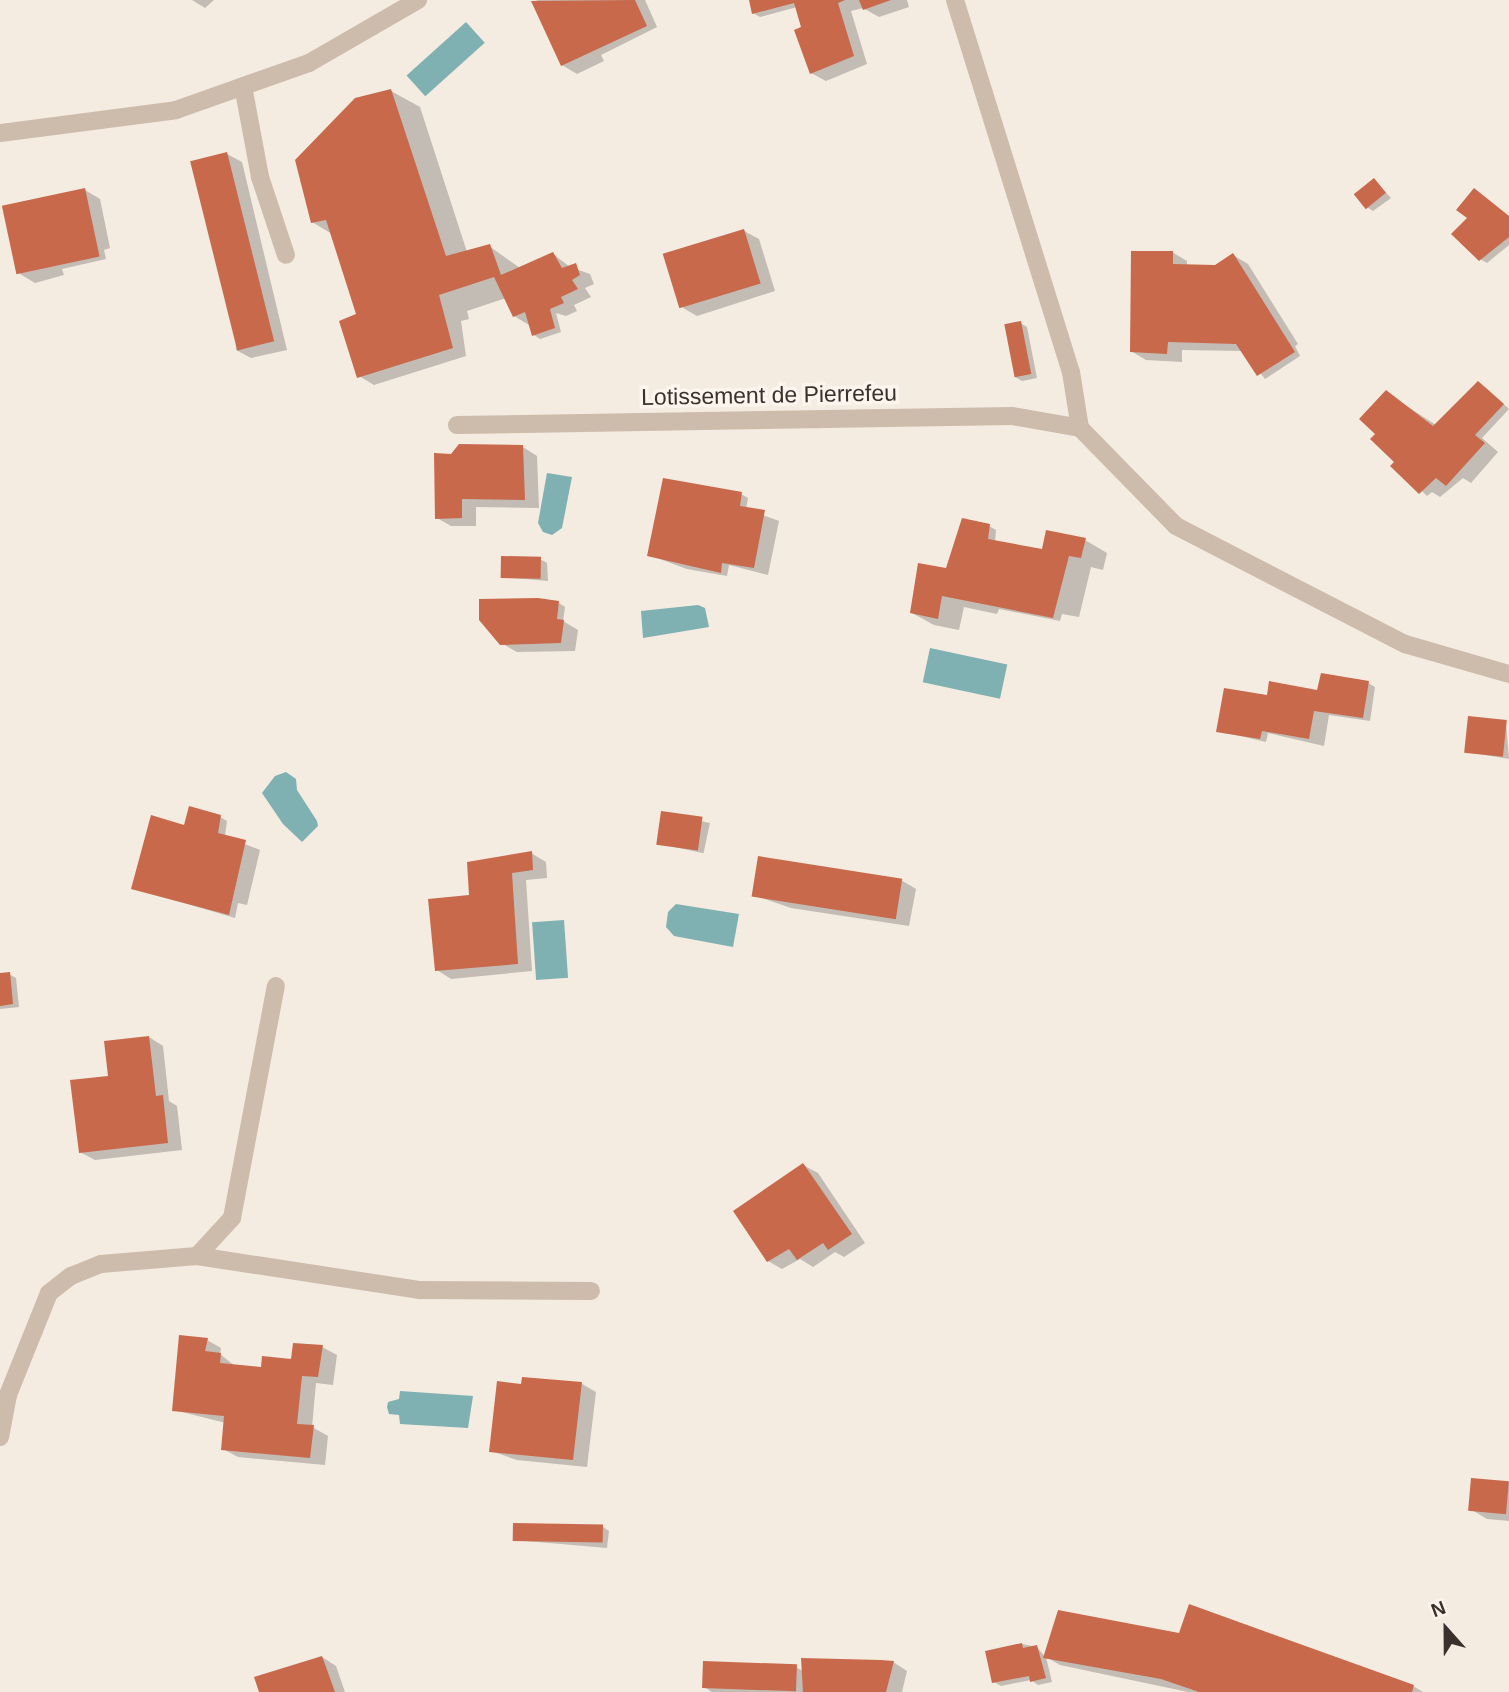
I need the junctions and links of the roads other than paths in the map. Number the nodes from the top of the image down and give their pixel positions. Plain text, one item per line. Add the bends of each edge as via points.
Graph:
1 (418, 0) edge
2 (955, 0) edge
3 (243, 86) junction
4 (0, 133) edge
5 (286, 255) dead end
6 (457, 425) dead end
7 (1080, 428) junction
8 (1509, 674) edge
9 (276, 986) dead end
10 (197, 1256) junction
11 (592, 1291) dead end
12 (0, 1437) edge

1 - 3 street via 309,63
2 - 7 street via 1071,372
3 - 4 street via 176,110
3 - 5 street via 260,177
6 - 7 street, Lotissement de Pierrefeu via 1012,416
7 - 8 street via 1176,526 1405,644
9 - 10 street via 232,1218
10 - 11 street via 420,1290
10 - 12 street via 101,1264 71,1276 49,1293 8,1395

